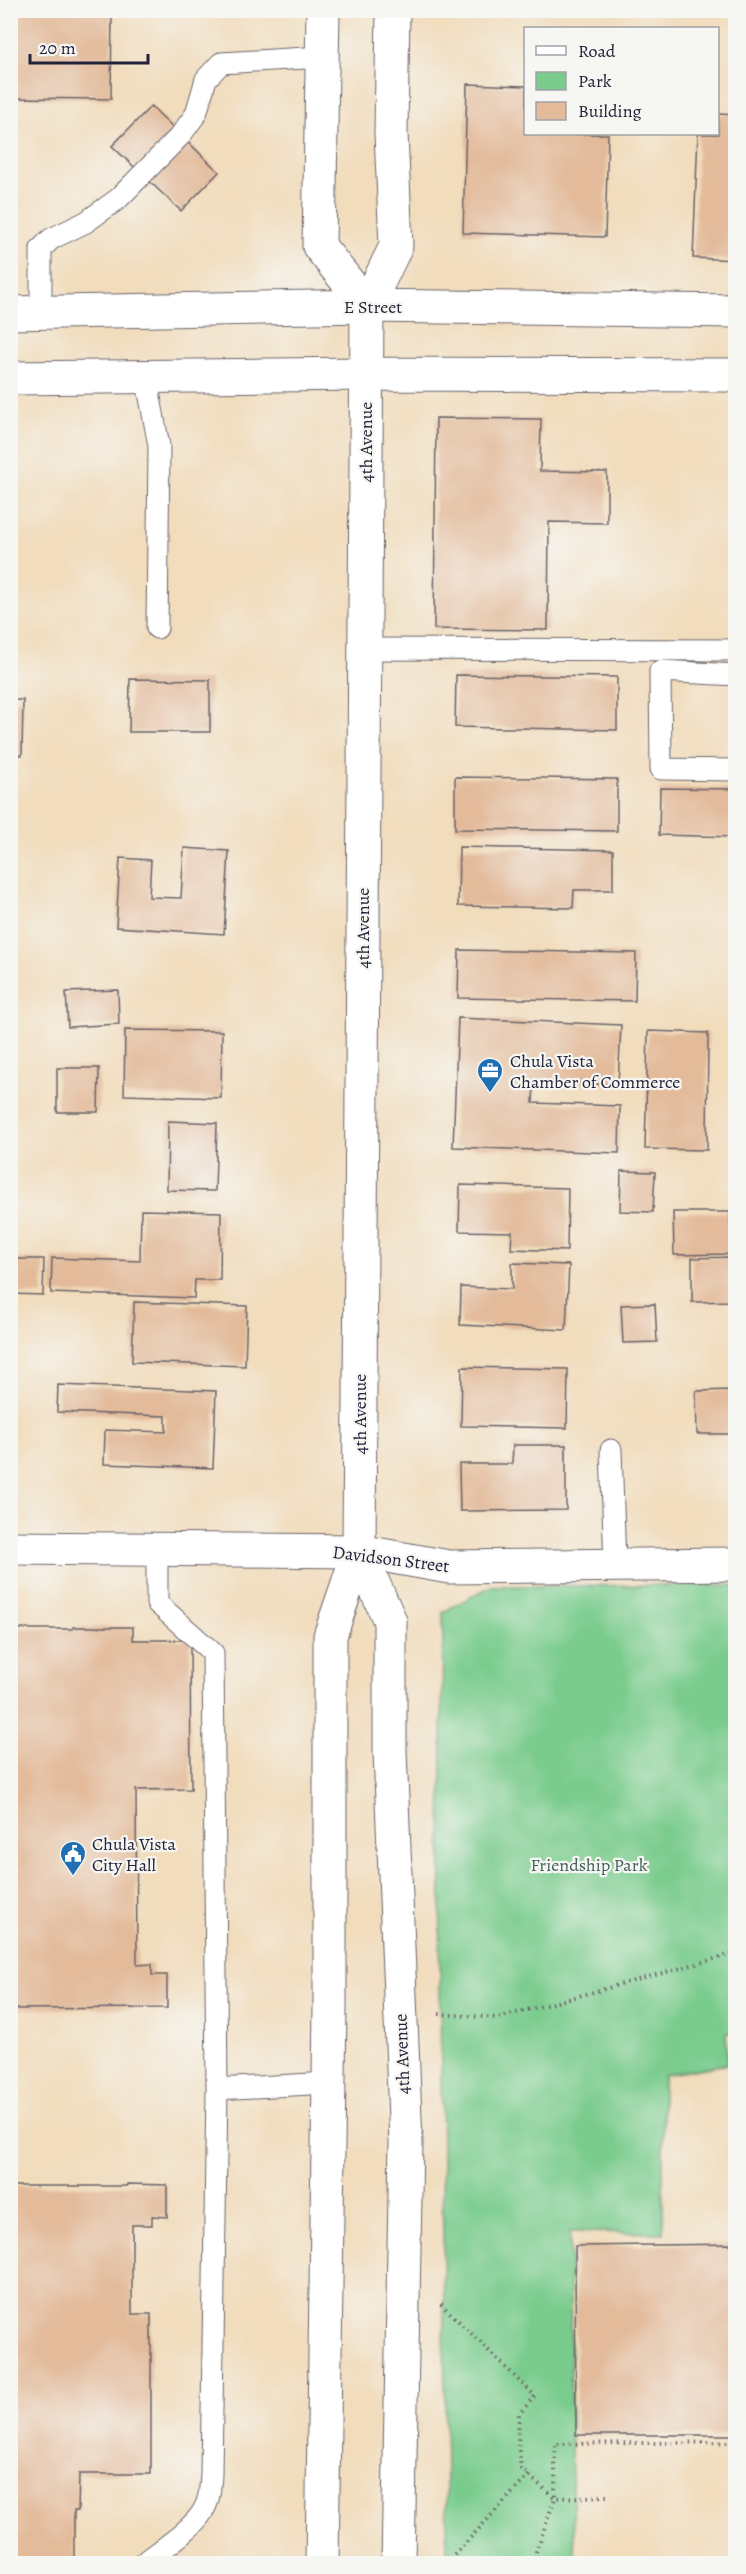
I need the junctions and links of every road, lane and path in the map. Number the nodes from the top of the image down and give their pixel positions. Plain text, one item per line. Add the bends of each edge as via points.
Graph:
1 (322, 10) edge
2 (393, 10) edge
3 (322, 57) junction
4 (367, 306) junction
5 (735, 311) edge
6 (26, 313) edge
7 (367, 374) junction
8 (735, 375) edge
9 (146, 376) junction
10 (10, 378) edge
11 (157, 628) dead end
12 (365, 649) junction
13 (735, 650) edge
14 (735, 675) edge
15 (735, 770) edge
16 (611, 1450) dead end
17 (10, 1548) edge
18 (157, 1549) junction
19 (359, 1551) junction
20 (735, 1564) edge
21 (615, 1565) junction
22 (735, 1953) edge
23 (440, 2014) dead end
24 (329, 2083) junction
25 (217, 2089) junction
26 (441, 2304) dead end
27 (735, 2442) edge
28 (530, 2475) junction
29 (608, 2496) dead end
30 (555, 2498) junction
31 (142, 2564) edge
32 (322, 2564) edge
33 (398, 2564) edge
34 (446, 2564) edge
35 (535, 2564) edge

1 - 3 main road
2 - 4 main road, 4th Avenue via 391,133 396,246
3 - 4 main road via 319,246
3 - 6 lane via 221,63 206,79 195,114 180,136 118,199 41,249
4 - 5 main road, E Street
4 - 6 main road, E Street
4 - 7 main road, 4th Avenue
7 - 8 main road
7 - 9 main road
7 - 12 main road, 4th Avenue
9 - 10 main road
9 - 11 lane via 159,446
12 - 13 lane
12 - 19 main road, 4th Avenue
14 - 15 lane via 660,671 661,769
16 - 21 lane
17 - 18 main road, Davidson Street
18 - 19 main road, Davidson Street
18 - 25 lane via 157,1603 213,1653
19 - 21 main road, Davidson Street via 448,1567
19 - 24 main road, 4th Avenue via 330,1636
19 - 33 main road, 4th Avenue via 390,1621 390,1751 406,2143
20 - 21 main road, Davidson Street
22 - 23 path via 498,2018
24 - 25 lane
24 - 32 main road, 4th Avenue
25 - 31 lane via 209,2496 194,2523
26 - 28 path via 535,2396 519,2414 521,2469
27 - 30 path via 555,2444
28 - 30 path
28 - 34 path
29 - 30 path
30 - 35 path

